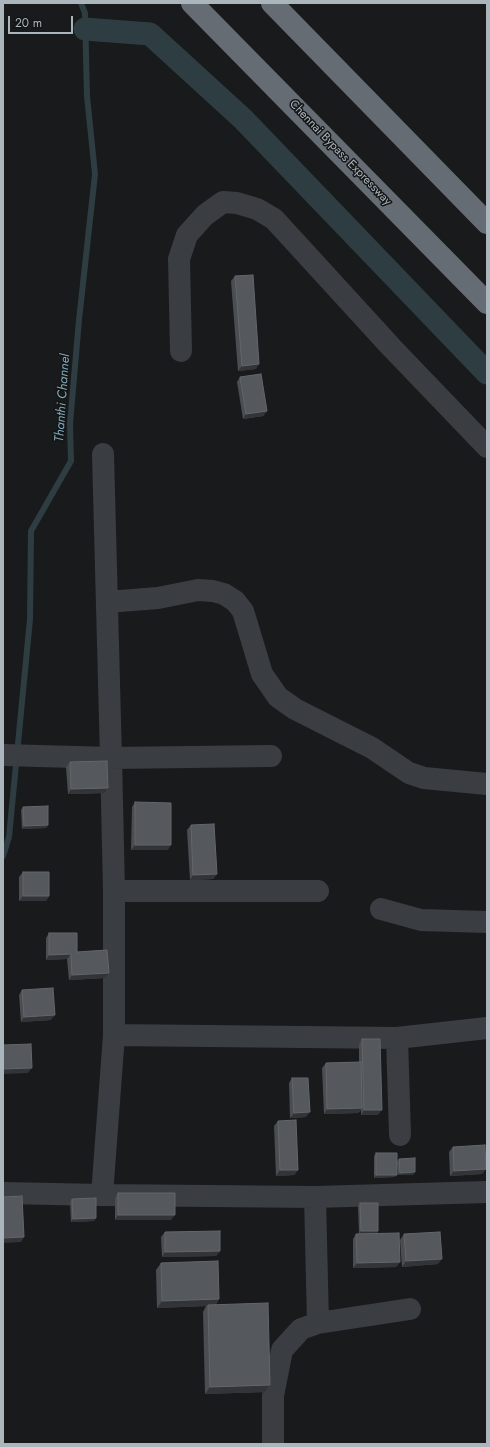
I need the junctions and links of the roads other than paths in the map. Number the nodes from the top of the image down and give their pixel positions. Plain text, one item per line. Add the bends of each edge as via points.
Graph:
1 (192, 3) edge
2 (272, 3) edge
3 (487, 223) edge
4 (487, 303) edge
5 (181, 351) dead end
6 (487, 447) edge
7 (103, 454) dead end
8 (107, 602) junction
9 (3, 755) edge
10 (271, 756) dead end
11 (111, 758) junction
12 (487, 784) edge
13 (114, 891) junction
14 (318, 892) dead end
15 (381, 910) dead end
16 (487, 922) edge
17 (487, 1028) edge
18 (114, 1035) junction
19 (397, 1038) junction
20 (400, 1135) dead end
21 (487, 1192) edge
22 (3, 1193) edge
23 (102, 1195) junction
24 (315, 1197) junction
25 (410, 1310) dead end
26 (318, 1324) junction
27 (273, 1444) edge

1 - 4 highway, Chennai Bypass Expressway
2 - 3 highway
5 - 6 street via 179,259 187,235 204,215 223,202 257,209 274,219
7 - 8 street
8 - 11 street
8 - 12 street via 158,598 198,590 224,594 235,601 243,611 262,674 278,696 295,709 372,748 410,773 424,778
9 - 11 street
10 - 11 street
11 - 13 street
13 - 14 street
13 - 18 street
15 - 16 street via 421,920
17 - 19 street
18 - 19 street
18 - 23 street
19 - 20 street
21 - 24 street
22 - 23 street
23 - 24 street
24 - 26 street
25 - 26 street
26 - 27 street via 301,1329 282,1350 273,1396

